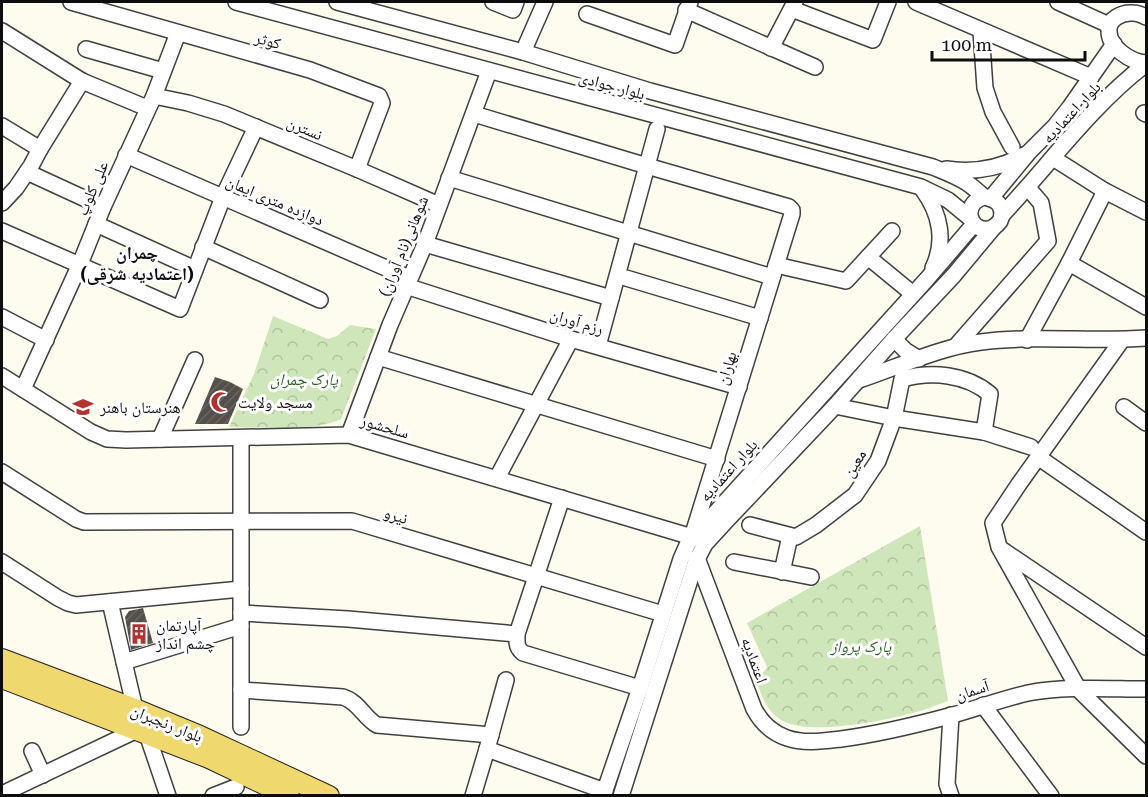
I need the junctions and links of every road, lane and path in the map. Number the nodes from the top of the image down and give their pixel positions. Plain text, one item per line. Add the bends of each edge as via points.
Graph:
1 (71, 2) edge
2 (236, 2) edge
3 (337, 2) edge
4 (493, 2) edge
5 (545, 2) edge
6 (888, 2) edge
7 (916, 2) edge
8 (1058, 2) edge
9 (1119, 2) edge
10 (794, 5) edge
11 (514, 6) edge
12 (688, 6) edge
13 (1144, 11) edge
14 (587, 14) dead end
15 (1112, 22) junction
16 (2, 31) edge
17 (981, 31) junction
18 (178, 33) junction
19 (1113, 44) junction
20 (771, 48) junction
21 (86, 49) dead end
22 (523, 52) junction
23 (1146, 63) edge
24 (815, 67) dead end
25 (163, 71) junction
26 (489, 71) junction
27 (1091, 77) junction
28 (81, 81) junction
29 (650, 91) junction
30 (151, 102) junction
31 (646, 113) junction
32 (474, 114) junction
33 (2, 126) edge
34 (255, 127) junction
35 (657, 129) dead end
36 (1012, 147) dead end
37 (40, 149) junction
38 (1029, 152) junction
39 (126, 155) junction
40 (1053, 158) junction
41 (647, 166) junction
42 (933, 167) junction
43 (357, 169) junction
44 (27, 172) junction
45 (449, 178) junction
46 (921, 187) junction
47 (1028, 188) junction
48 (1105, 191) junction
49 (222, 197) junction
50 (3, 198) edge
51 (988, 198) junction
52 (439, 205) junction
53 (103, 207) junction
54 (1146, 212) edge
55 (972, 221) junction
56 (998, 221) junction
57 (96, 224) junction
58 (2, 231) edge
59 (892, 231) dead end
60 (629, 233) junction
61 (425, 244) junction
62 (203, 247) junction
63 (868, 257) junction
64 (1069, 263) junction
65 (80, 264) junction
66 (195, 269) junction
67 (774, 271) junction
68 (626, 278) dead end
69 (927, 279) junction
70 (408, 282) junction
71 (913, 294) junction
72 (611, 298) junction
73 (320, 300) dead end
74 (1146, 308) edge
75 (2, 317) edge
76 (760, 318) junction
77 (1146, 338) edge
78 (571, 339) junction
79 (894, 339) junction
80 (46, 340) junction
81 (1027, 340) junction
82 (1122, 340) junction
83 (598, 346) junction
84 (957, 346) junction
85 (378, 357) junction
86 (195, 360) dead end
87 (909, 367) junction
88 (2, 376) edge
89 (856, 381) junction
90 (739, 387) junction
91 (23, 389) junction
92 (534, 405) junction
93 (835, 406) junction
94 (1124, 407) dead end
95 (894, 418) junction
96 (1146, 423) edge
97 (984, 432) junction
98 (349, 435) junction
99 (241, 438) junction
100 (160, 439) junction
101 (1035, 452) junction
102 (717, 459) junction
103 (2, 472) edge
104 (497, 478) junction
105 (562, 498) junction
106 (241, 522) junction
107 (750, 525) dead end
108 (1144, 525) edge
109 (790, 536) junction
110 (692, 537) junction
111 (999, 547) junction
112 (697, 558) junction
113 (2, 562) edge
114 (734, 562) dead end
115 (782, 572) junction
116 (537, 576) junction
117 (811, 577) dead end
118 (241, 590) junction
119 (110, 602) junction
120 (663, 614) junction
121 (241, 619) junction
122 (517, 634) junction
123 (1146, 647) edge
124 (2, 659) edge
125 (124, 662) junction
126 (2, 678) edge
127 (506, 680) dead end
128 (640, 688) junction
129 (1146, 689) edge
130 (241, 690) junction
131 (1079, 690) junction
132 (983, 705) junction
133 (135, 709) junction
134 (951, 715) junction
135 (241, 727) dead end
136 (142, 732) junction
137 (811, 741) joint
138 (489, 742) junction
139 (32, 751) dead end
140 (1146, 756) edge
141 (43, 775) junction
142 (236, 787) dead end
143 (604, 793) edge
144 (2, 794) edge
145 (168, 795) edge
146 (213, 795) edge
147 (290, 795) edge
148 (329, 795) edge
149 (473, 795) edge
150 (621, 795) edge
151 (951, 795) edge
152 (1051, 795) edge

1 - 18 street, کوثر
2 - 26 street, بلوار جوادی
3 - 22 street, بلوار جوادی
4 - 11 street
5 - 22 street
6 - 10 street via 873,40
7 - 17 street
8 - 15 street
9 - 15 street
10 - 20 street
12 - 14 street via 675,45
12 - 20 street
13 - 15 street via 1130,12
15 - 19 street via 1108,33
16 - 28 street, نسترن
17 - 27 street
17 - 36 street via 985,88
18 - 25 street, علی کلوپ
18 - 43 street, کوثر via 310,70 379,96 382,103
19 - 23 street via 1131,58
19 - 27 street, بلوار اعتمادیه
20 - 24 street
21 - 25 street
22 - 29 street, بلوار جوادی
23 - 40 street, بلوار اعتمادیه
25 - 30 street, علی کلوپ
26 - 31 street, بلوار جوادی
26 - 32 street, شوهانی(نام آوران)
27 - 38 street, بلوار اعتمادیه
28 - 30 street, نسترن
28 - 37 street
29 - 31 street
29 - 42 street, بلوار جوادی
30 - 34 street, نسترن via 188,103
30 - 39 street, علی کلوپ
31 - 46 street, بلوار جوادی
32 - 41 street
32 - 45 street, شوهانی(نام آوران)
33 - 37 street
34 - 43 street, نسترن
34 - 49 street
35 - 41 street
37 - 44 street
38 - 42 street via 983,170
38 - 51 street, بلوار اعتمادیه
39 - 49 street, دوازده متری ایمان
39 - 53 street, علی کلوپ
40 - 47 street, بلوار اعتمادیه
40 - 48 street
41 - 60 street
41 - 67 street, بهاران via 789,207 792,214
42 - 51 street, بلوار جوادی
43 - 52 street, نسترن
44 - 50 street
44 - 53 street
45 - 52 street, شوهانی(نام آوران)
45 - 60 street
46 - 55 street, بلوار جوادی via 948,200
46 - 69 street via 931,200 941,232 938,257
47 - 56 street, بلوار اعتمادیه
47 - 84 street via 1041,203 1048,241
48 - 54 street
48 - 64 street
49 - 62 street
49 - 70 street, دوازده متری ایمان
51 - 55 street via 972,204
51 - 56 street via 1001,208
52 - 61 street, شوهانی(نام آوران)
53 - 57 street, علی کلوپ
55 - 56 street via 987,229
55 - 69 street, بلوار اعتمادیه
56 - 79 street, بلوار اعتمادیه
57 - 65 street, علی کلوپ
57 - 66 street
58 - 65 street
59 - 63 street
60 - 67 street
60 - 72 street
61 - 70 street, شوهانی(نام آوران)
61 - 72 street
62 - 66 street
62 - 73 street
63 - 67 street via 846,281
63 - 71 street
64 - 74 street
64 - 81 street
65 - 66 street via 180,309
65 - 80 street, علی کلوپ
67 - 76 street, بهاران
68 - 76 street
69 - 71 street, بلوار اعتمادیه
70 - 78 street, رزم آوران
70 - 85 street, شوهانی(نام آوران)
71 - 110 street, بلوار اعتمادیه
72 - 83 street
75 - 80 street
76 - 90 street, بهاران
77 - 82 street
78 - 83 street, رزم آوران
78 - 92 street
79 - 87 street via 906,351
79 - 89 street, بلوار اعتمادیه
80 - 91 street, علی کلوپ
81 - 82 street
81 - 84 street
82 - 101 street
83 - 90 street, رزم آوران
84 - 87 street
85 - 92 street
85 - 98 street, شوهانی(نام آوران)
86 - 100 street
87 - 89 street
87 - 95 street, معین
87 - 97 street via 923,374 970,382 990,394
88 - 91 street, سلحشور
89 - 93 street, بلوار اعتمادیه
90 - 102 street, بهاران
91 - 100 street, سلحشور via 107,439
92 - 102 street
92 - 104 street
93 - 95 street
93 - 112 street, بلوار اعتمادیه via 705,544
94 - 96 street
95 - 97 street
95 - 109 street, معین via 878,460 855,495 816,525 796,537
97 - 101 street
98 - 99 street, سلحشور
98 - 104 street, سلحشور
99 - 100 street, سلحشور
99 - 106 street
101 - 108 street
101 - 111 street via 993,523
102 - 110 street, بهاران
103 - 106 street, نیرو via 84,522
104 - 105 street, سلحشور
105 - 110 street, سلحشور
105 - 116 street
106 - 116 street, نیرو via 352,521
106 - 118 street
107 - 109 street
109 - 115 street
110 - 120 street, بلوار اعتمادیه
111 - 123 street
111 - 131 street
112 - 137 street, اعتمادیه via 756,714 778,735
112 - 150 street, بلوار اعتمادیه
113 - 119 street via 68,603
114 - 115 street
115 - 117 street
116 - 120 street, نیرو
116 - 122 street
118 - 119 street
118 - 121 street
119 - 125 street
120 - 128 street, بلوار اعتمادیه
121 - 122 street via 348,619
121 - 125 street
121 - 130 street
122 - 128 street via 517,645 523,653
124 - 133 main road, بلوار رنجبران
125 - 133 street
126 - 136 main road, بلوار رنجبران
127 - 138 street
128 - 143 street, بلوار اعتمادیه
129 - 131 street, آسمان
130 - 135 street
130 - 138 street via 345,697 377,725
131 - 132 street, آسمان via 1030,693
131 - 140 street
132 - 134 street, آسمان
132 - 152 street
133 - 148 main road, بلوار رنجبران
134 - 137 street, آسمان via 879,733
134 - 151 street via 946,784
136 - 141 street
136 - 145 street
136 - 147 main road, بلوار رنجبران
138 - 143 street
138 - 149 street
139 - 141 street
141 - 144 street
142 - 146 street

